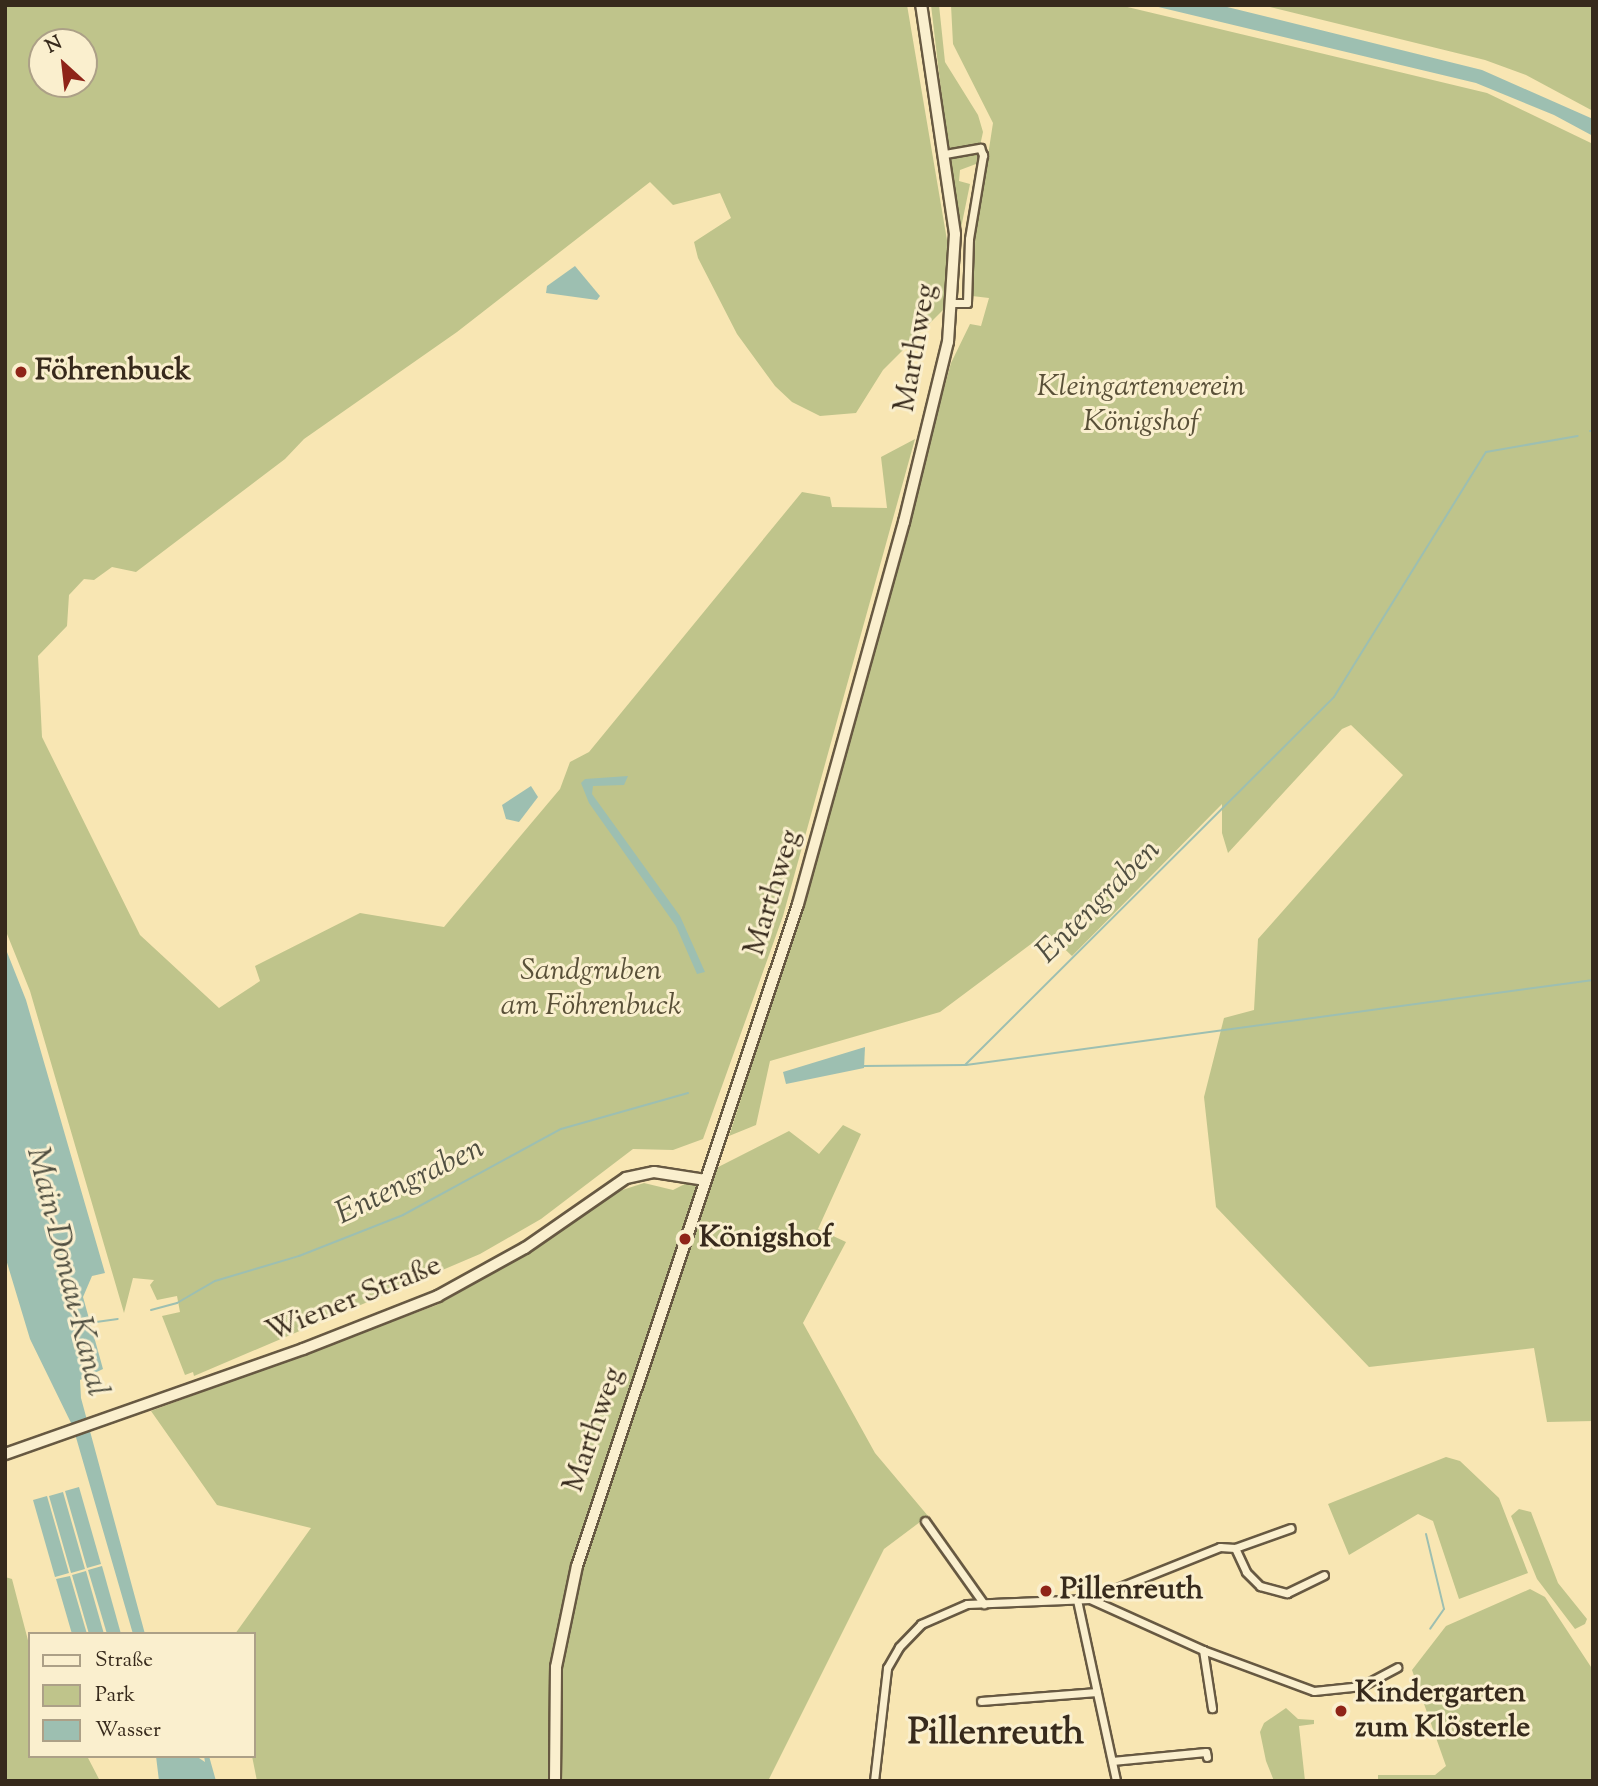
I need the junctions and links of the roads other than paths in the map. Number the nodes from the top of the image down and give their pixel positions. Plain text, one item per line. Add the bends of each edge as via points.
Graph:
1 (921, 5) edge
2 (945, 154) junction
3 (954, 303) junction
4 (705, 1180) junction
5 (5, 1454) edge
6 (925, 1521) dead end
7 (1291, 1528) dead end
8 (1236, 1548) junction
9 (1324, 1575) dead end
10 (1090, 1599) junction
11 (1077, 1600) junction
12 (984, 1604) junction
13 (1203, 1650) junction
14 (1397, 1667) dead end
15 (1097, 1692) junction
16 (981, 1701) dead end
17 (1212, 1708) dead end
18 (1207, 1757) dead end
19 (1112, 1761) junction
20 (555, 1781) edge
21 (874, 1781) edge
22 (1116, 1781) edge

1 - 2 main road, Marthweg
2 - 3 main road, Marthweg via 955,234
2 - 3 street via 980,148 984,155 969,239 967,303
3 - 4 main road, Marthweg via 935,403 824,815
4 - 5 main road, Wiener Straße via 654,1172 626,1178 525,1248 438,1296
4 - 20 main road, Marthweg via 602,1482 570,1591 555,1680
6 - 12 street
7 - 8 street
8 - 9 street via 1246,1572 1260,1586 1287,1593
8 - 10 street via 1220,1547
10 - 11 street
10 - 13 street
11 - 12 street
11 - 15 street
12 - 21 street via 936,1615 899,1647 887,1668
13 - 14 street via 1314,1690 1362,1686
13 - 17 street
15 - 16 street
15 - 19 street
18 - 19 street via 1206,1752
19 - 22 street

